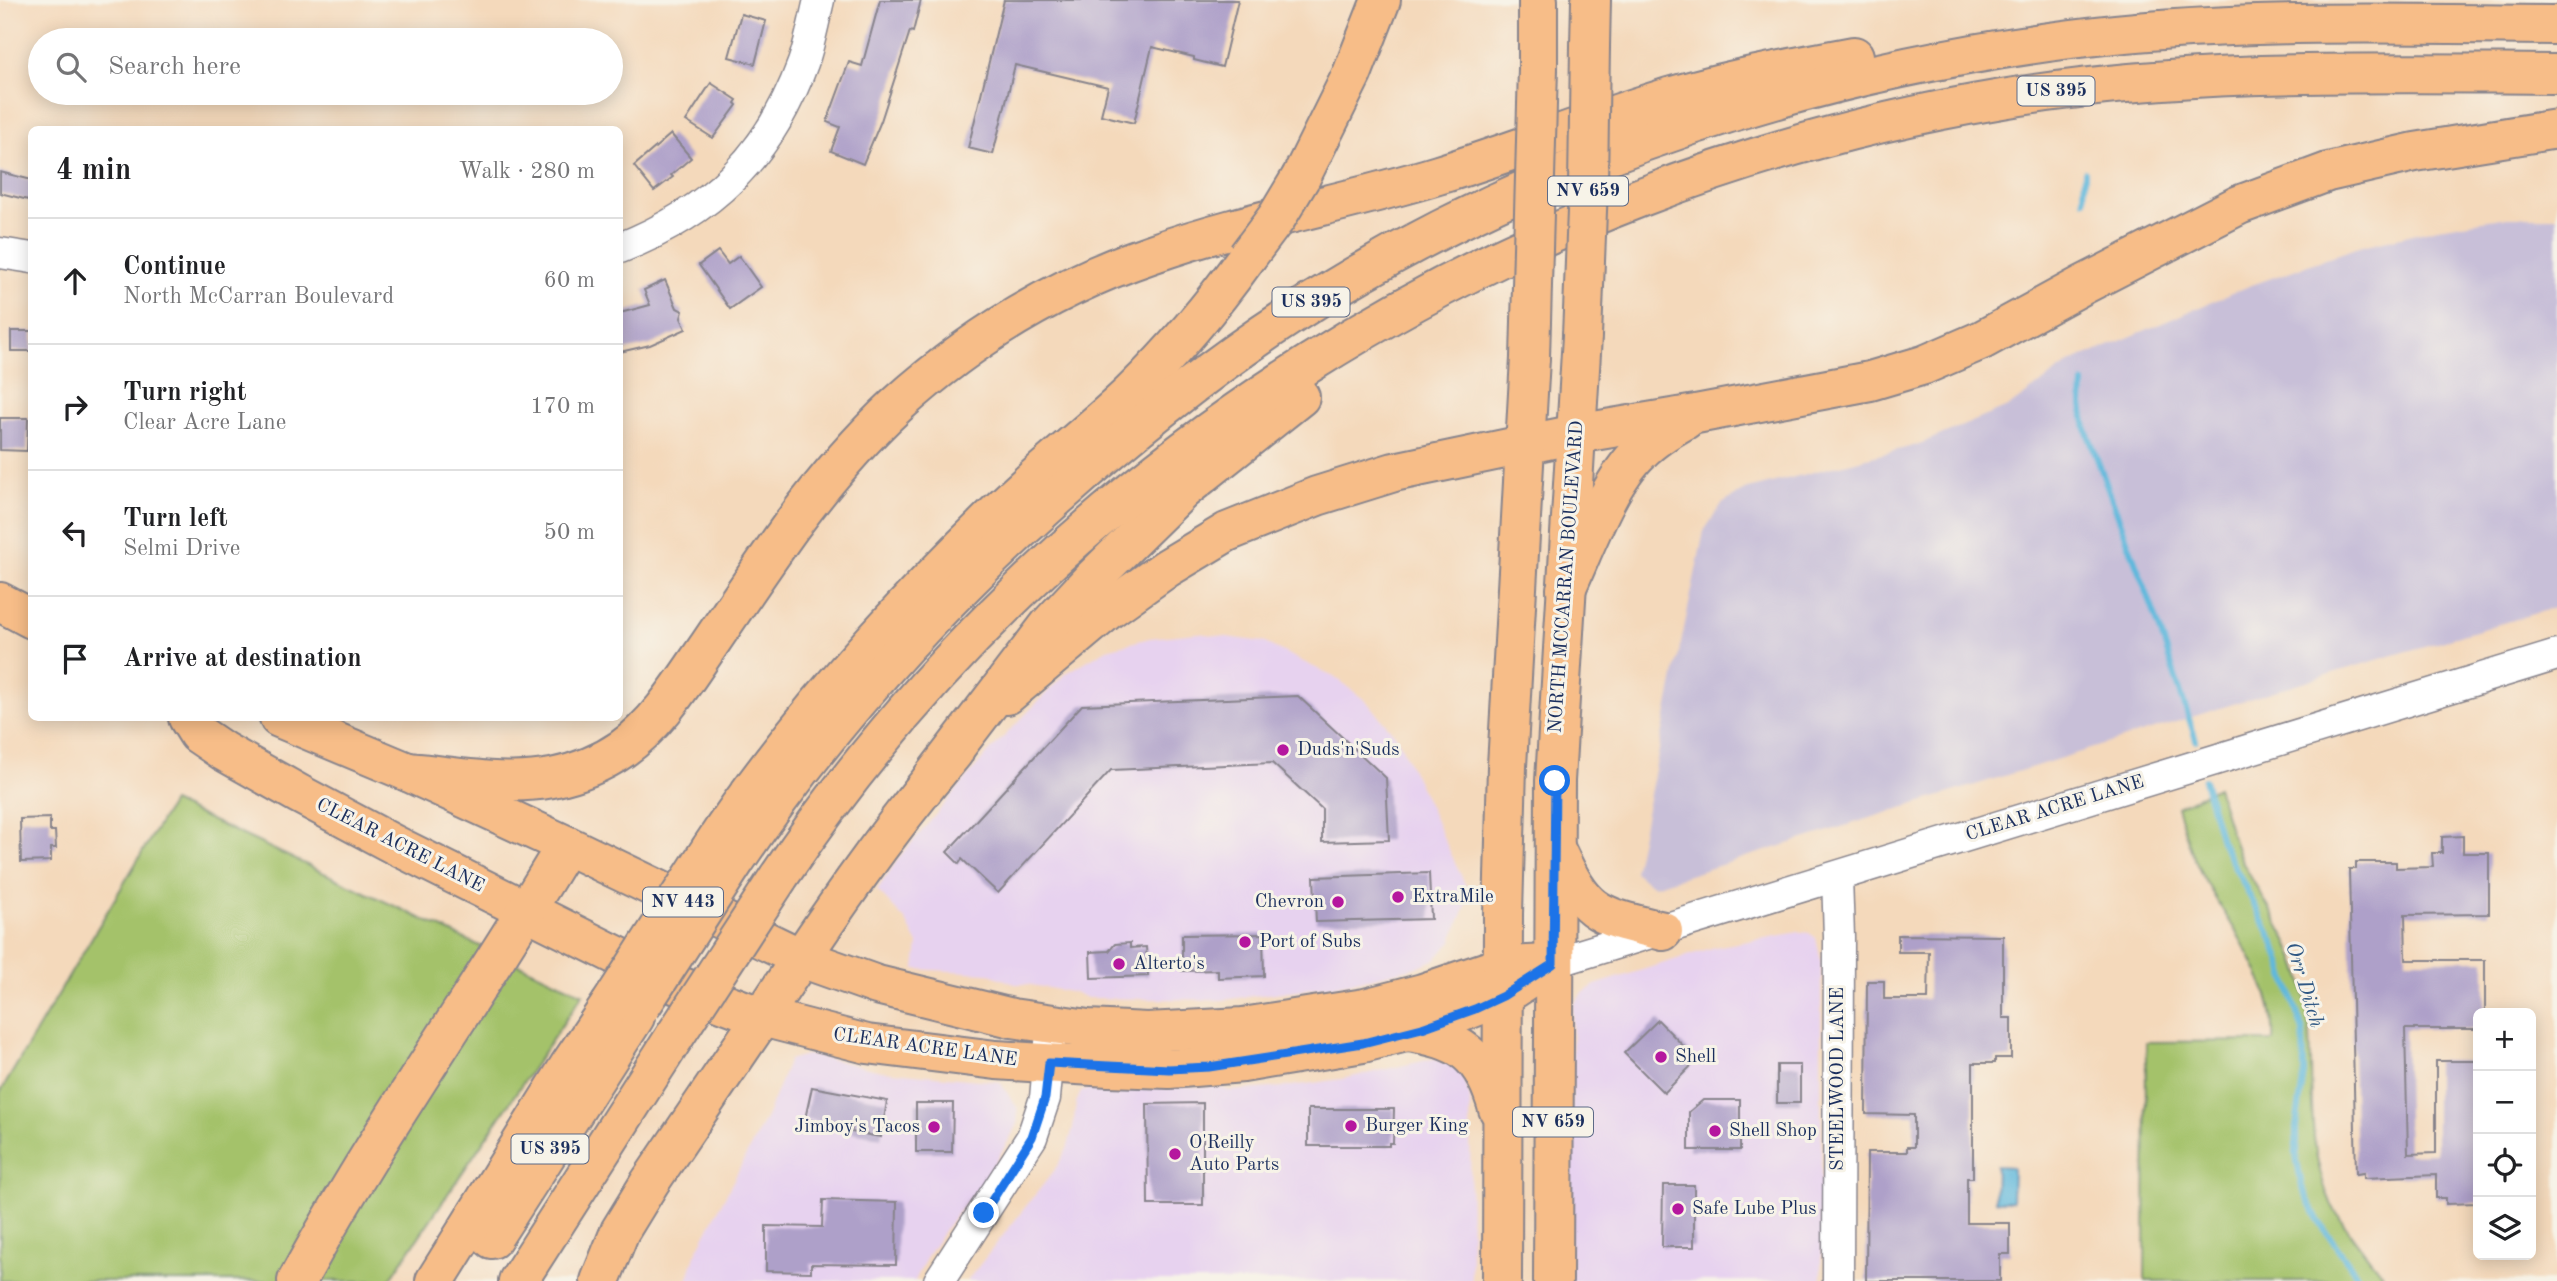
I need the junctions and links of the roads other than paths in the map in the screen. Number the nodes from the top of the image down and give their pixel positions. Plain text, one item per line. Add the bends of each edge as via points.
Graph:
1 (819, 0) edge
2 (1381, 0) edge
3 (1538, 0) edge
4 (1591, 0) edge
5 (2557, 25) edge
6 (2068, 39) junction
7 (2557, 74) edge
8 (2557, 130) edge
9 (1573, 223) junction
10 (623, 247) edge
11 (0, 253) edge
12 (28, 257) edge
13 (1696, 414) junction
14 (1576, 434) junction
15 (1524, 446) junction
16 (1566, 589) junction
17 (0, 602) edge
18 (28, 617) edge
19 (2557, 655) edge
20 (190, 721) edge
21 (286, 721) edge
22 (408, 772) junction
23 (932, 778) junction
24 (566, 845) junction
25 (1554, 845) junction
26 (723, 855) junction
27 (1836, 877) junction
28 (527, 911) junction
29 (1663, 931) junction
30 (801, 958) junction
31 (1553, 964) junction
32 (1503, 981) junction
33 (622, 1011) junction
34 (762, 1017) junction
35 (1050, 1025) junction
36 (1407, 1032) junction
37 (1049, 1063) junction
38 (1503, 1125) junction
39 (297, 1281) edge
40 (435, 1281) edge
41 (465, 1281) edge
42 (519, 1281) edge
43 (600, 1281) edge
44 (939, 1281) edge
45 (1502, 1281) edge
46 (1553, 1281) edge
47 (1838, 1281) edge

1 - 10 street via 788,102 746,164 688,215
2 - 26 main road, bridge via 1352,75 1301,177 1247,257 1180,342 1130,394 1004,506 873,642 793,736
3 - 15 main road, NV 659, bridge
4 - 14 main road, NORTH MCCARRAN BOULEVARD / NV 659, bridge
5 - 6 main road, US 395 via 2246,25
6 - 22 main road via 1894,50 1772,71 1651,102 1396,188 1195,239 1093,276 1002,323 881,420 825,480 682,684 651,723 623,748 592,766 527,781
6 - 26 main road, US 395 via 1908,66 1670,133 1547,180 1441,229 1336,287 1181,394 995,553 913,637
7 - 9 main road, US 395 via 2245,75 2004,98 1783,149 1707,172
8 - 13 main road via 2415,152 2328,172 2239,205 1982,340 1924,365 1870,381
9 - 23 main road via 1406,320 1183,490 1050,624
9 - 42 main road, US 395, bridge via 1462,275 1342,342 1206,434 1051,562 941,671 858,769 778,878
11 - 12 street
13 - 14 main road
13 - 16 main road via 1640,451 1621,475
14 - 15 main road
14 - 16 main road, NORTH MCCARRAN BOULEVARD / NV 659
15 - 23 main road via 1394,472 1227,532 1167,568 1066,643 1011,691
15 - 32 main road, NV 659 via 1507,766
16 - 25 main road, NORTH MCCARRAN BOULEVARD / NV 659
17 - 18 main road
19 - 27 street, CLEAR ACRE LANE
20 - 28 main road, CLEAR ACRE LANE / NV 443 via 198,734 223,751 299,794
21 - 22 main road, CLEAR ACRE LANE / NV 443
22 - 24 main road, CLEAR ACRE LANE / NV 443
23 - 30 main road
24 - 28 main road
24 - 30 main road, CLEAR ACRE LANE / NV 443
25 - 29 main road via 1575,888 1594,909 1613,919
25 - 31 main road, NORTH MCCARRAN BOULEVARD / NV 659
26 - 33 main road, US 395, bridge
27 - 29 street, CLEAR ACRE LANE
27 - 47 street, STEELWOOD LANE
28 - 34 main road, CLEAR ACRE LANE / NV 443 via 672,983
28 - 39 main road via 333,1214
29 - 31 street, CLEAR ACRE LANE
30 - 34 main road
30 - 35 main road, CLEAR ACRE LANE / NV 443 via 877,985
31 - 32 main road, CLEAR ACRE LANE / NV 443
31 - 46 main road, NORTH MCCARRAN BOULEVARD / NV 659
32 - 35 main road, CLEAR ACRE LANE / NV 443 via 1243,1027 1147,1032
32 - 36 main road, CLEAR ACRE LANE / NV 443 via 1461,1014
32 - 38 main road, NV 659
33 - 40 main road via 569,1066
33 - 41 main road, US 395
34 - 37 main road, CLEAR ACRE LANE / NV 443 via 867,1044
34 - 43 main road via 620,1231
35 - 37 street
36 - 37 main road, CLEAR ACRE LANE / NV 443 via 1209,1067
36 - 38 main road via 1436,1036 1468,1052 1484,1073
37 - 44 street via 1045,1098 1032,1137
38 - 45 main road, NV 659

